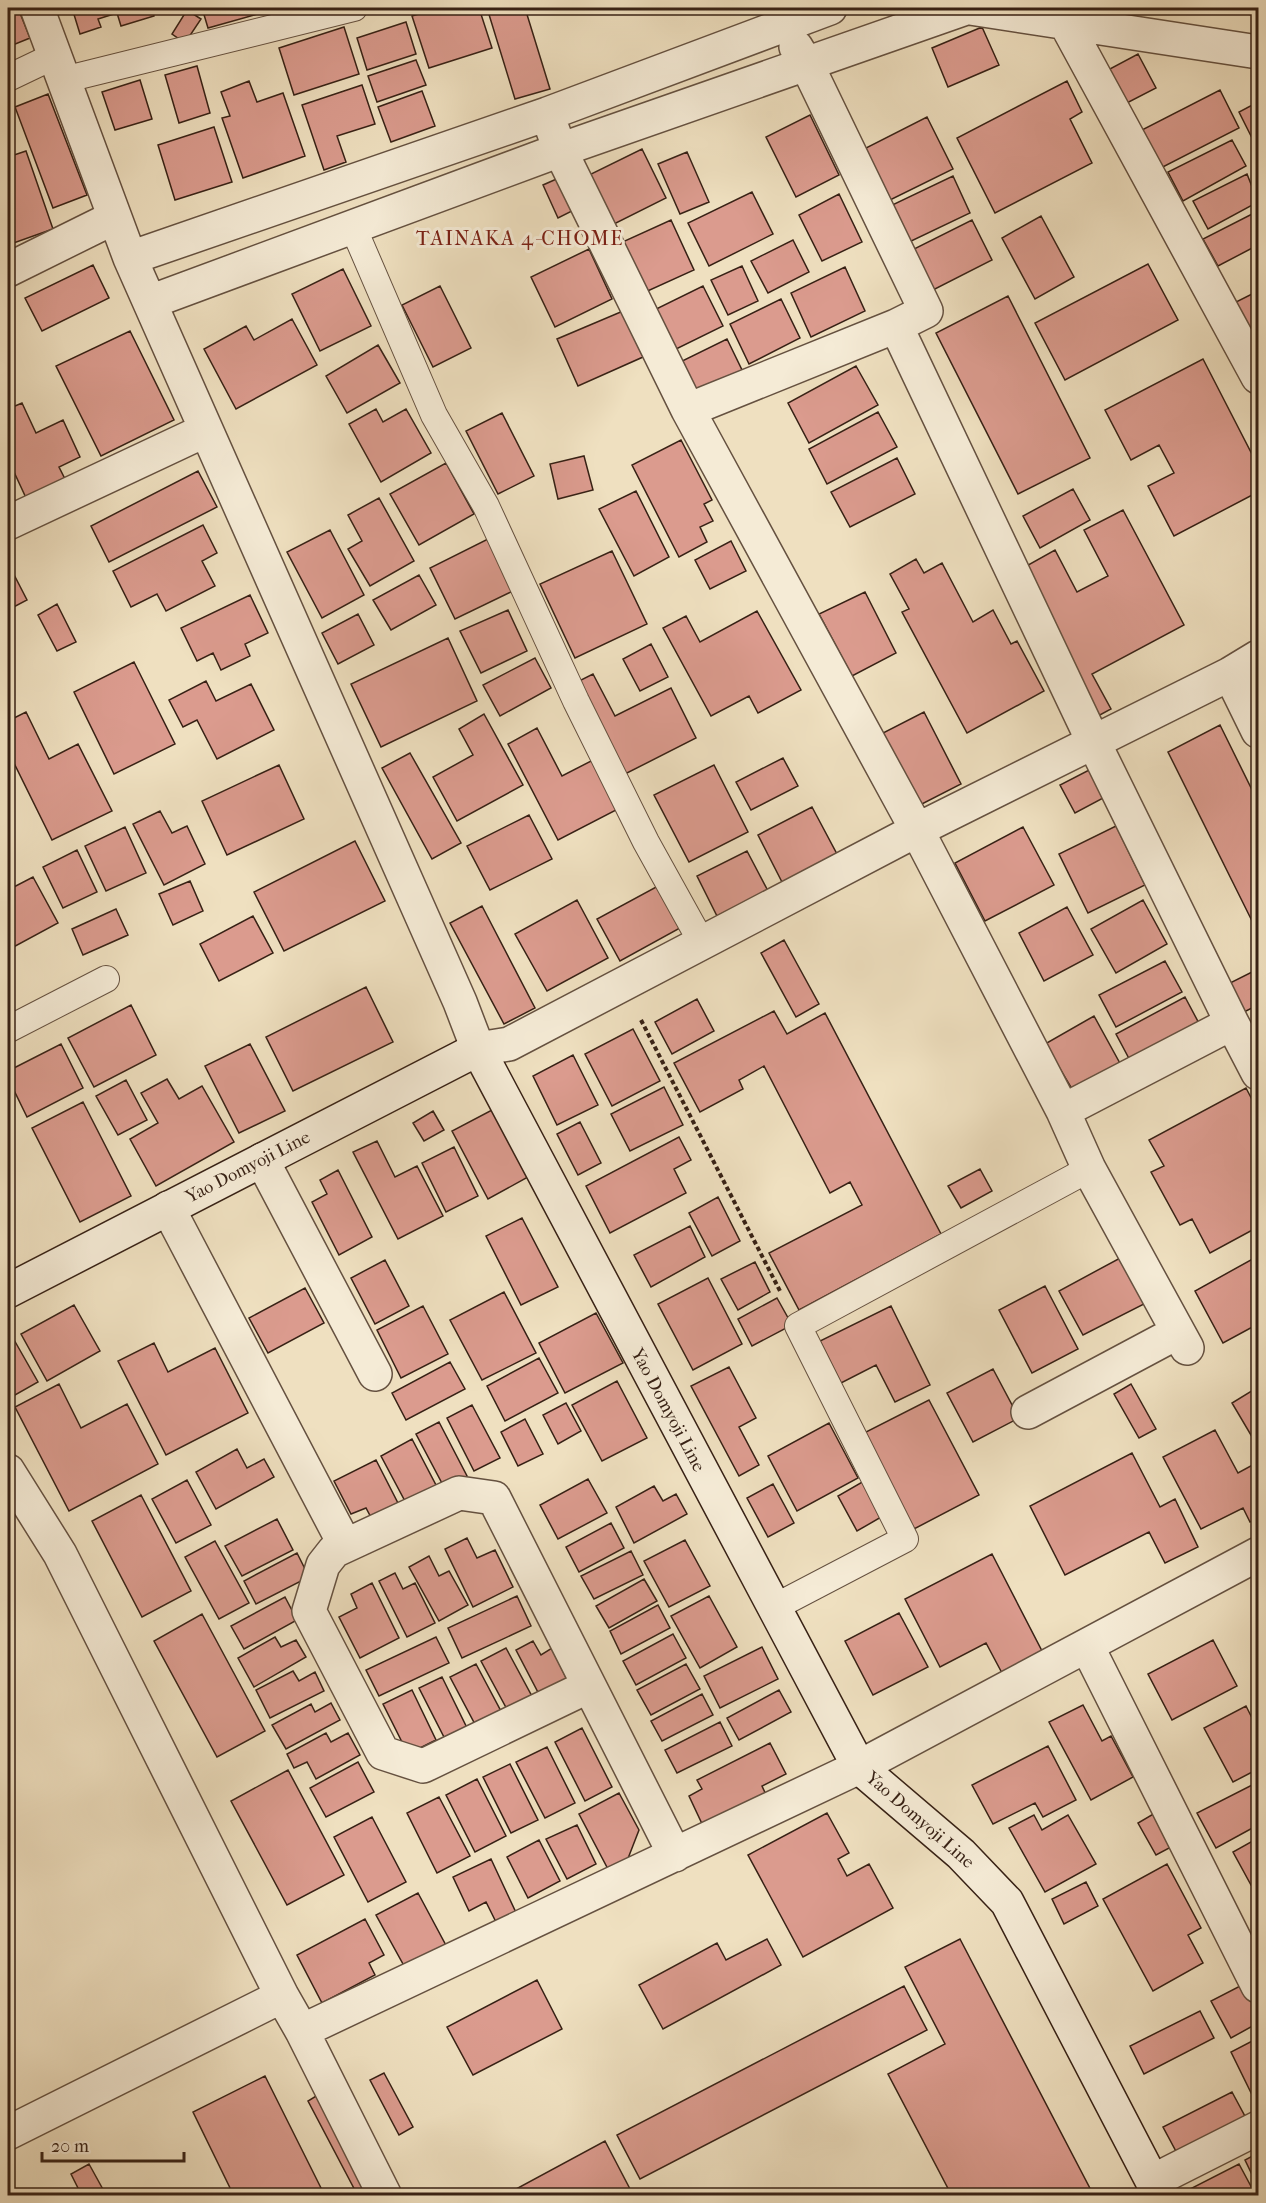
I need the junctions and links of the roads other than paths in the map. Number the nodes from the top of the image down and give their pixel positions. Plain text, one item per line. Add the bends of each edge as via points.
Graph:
1 (36, 8) edge
2 (354, 8) edge
3 (830, 8) edge
4 (968, 8) edge
5 (1060, 15) edge
6 (783, 26) junction
7 (1258, 52) edge
8 (807, 64) junction
9 (59, 68) junction
10 (8, 78) edge
11 (547, 114) junction
12 (560, 150) junction
13 (366, 177) junction
14 (322, 192) junction
15 (422, 202) junction
16 (113, 218) junction
17 (346, 230) junction
18 (130, 258) junction
19 (8, 270) edge
20 (150, 303) junction
21 (896, 326) junction
22 (1258, 377) edge
23 (688, 410) junction
24 (206, 430) junction
25 (8, 523) edge
26 (1258, 657) edge
27 (1230, 674) junction
28 (1258, 731) edge
29 (1093, 741) junction
30 (916, 830) junction
31 (702, 943) junction
32 (106, 979) dead end
33 (1232, 1023) junction
34 (8, 1027) edge
35 (478, 1049) junction
36 (1258, 1073) edge
37 (1063, 1111) junction
38 (262, 1160) junction
39 (1089, 1169) junction
40 (168, 1208) junction
41 (8, 1291) edge
42 (375, 1374) dead end
43 (1028, 1412) dead end
44 (8, 1471) edge
45 (345, 1545) junction
46 (1258, 1554) edge
47 (773, 1608) junction
48 (1087, 1646) junction
49 (589, 1686) junction
50 (859, 1767) junction
51 (675, 1855) junction
52 (1258, 1986) edge
53 (282, 1996) junction
54 (302, 2031) junction
55 (1258, 2128) edge
56 (8, 2133) edge
57 (1156, 2188) edge
58 (385, 2196) edge

1 - 9 street
2 - 9 lane
3 - 6 street
4 - 5 street
4 - 8 street
5 - 7 street
5 - 22 street
6 - 8 street
6 - 11 street
8 - 12 street
8 - 21 street via 926,310
9 - 10 lane
9 - 16 street
11 - 12 street
11 - 13 street
12 - 15 street
12 - 23 street
13 - 14 street
13 - 15 street
14 - 17 street
14 - 18 street
15 - 17 street
16 - 18 street
16 - 19 street
17 - 20 street
17 - 31 lane via 434,415 486,506 621,792
18 - 20 street
20 - 24 street
21 - 23 street
21 - 29 street
23 - 30 street
24 - 25 street
24 - 35 street
26 - 27 street
27 - 28 street
27 - 29 street
29 - 30 street
29 - 33 street
30 - 31 street
30 - 37 street
31 - 35 street via 509,1044
32 - 34 lane
33 - 36 street
33 - 37 street
35 - 38 street, Yao Domyoji Line
35 - 47 street, Yao Domyoji Line
37 - 39 street
38 - 40 street, Yao Domyoji Line
38 - 42 street
39 - 43 street via 1182,1340
39 - 47 lane via 798,1326 905,1539
40 - 41 street, Yao Domyoji Line
40 - 45 street
44 - 53 street via 60,1554
45 - 49 street via 459,1493 494,1498
45 - 49 street via 323,1565 309,1611 383,1753 423,1766
46 - 48 street
47 - 50 street, Yao Domyoji Line
48 - 50 street
48 - 52 street
49 - 51 street
50 - 51 street
50 - 57 street, Yao Domyoji Line via 961,1854 1007,1902
51 - 54 street
53 - 54 street
53 - 56 street
54 - 58 street
55 - 57 street

